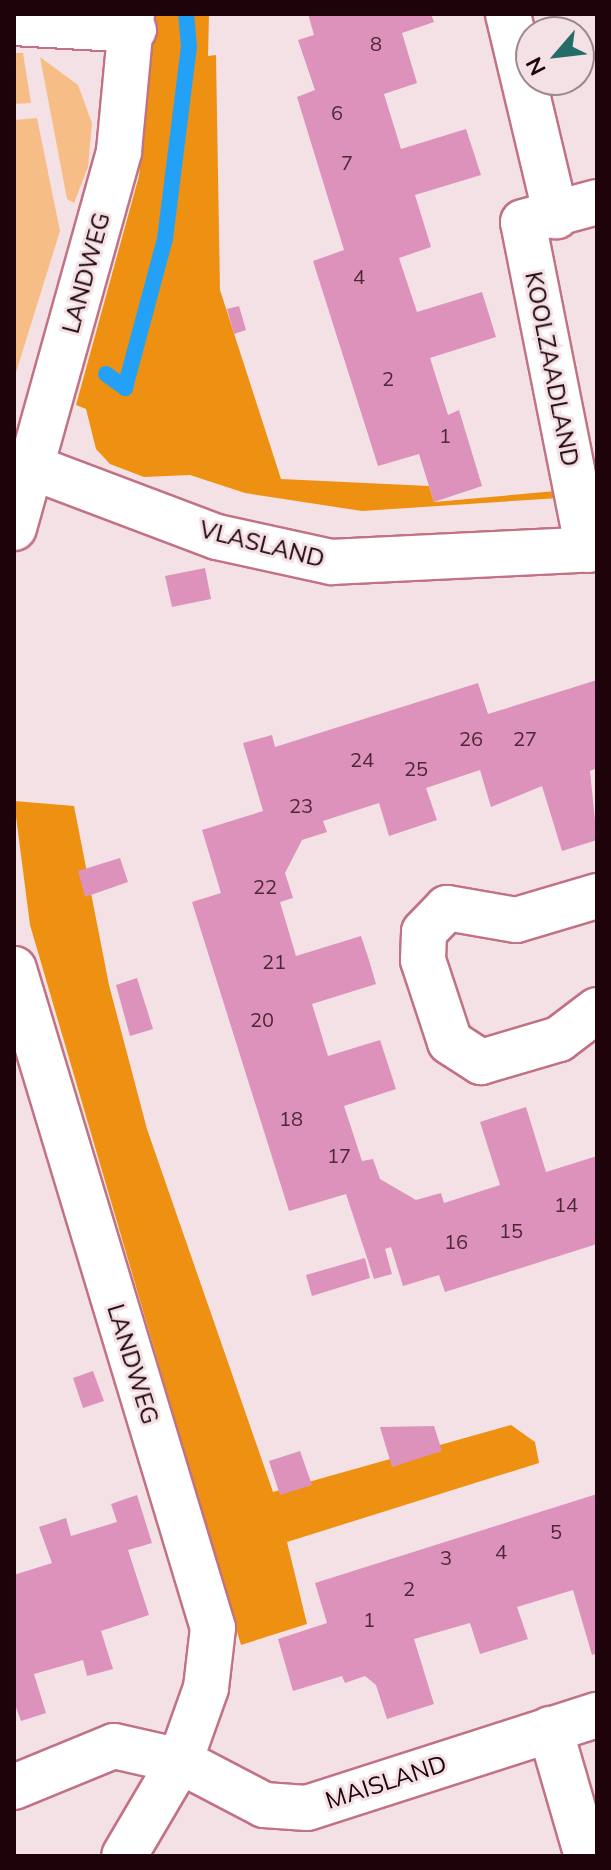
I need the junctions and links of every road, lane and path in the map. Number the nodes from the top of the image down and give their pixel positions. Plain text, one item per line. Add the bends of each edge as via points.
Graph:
1 (508, 14) edge
2 (133, 22) edge
3 (14, 23) edge
4 (597, 202) edge
5 (556, 216) junction
6 (34, 468) junction
7 (14, 528) edge
8 (592, 550) edge
9 (597, 896) edge
10 (14, 969) edge
11 (597, 1010) edge
12 (597, 1715) edge
13 (550, 1729) junction
14 (180, 1761) junction
15 (14, 1787) edge
16 (124, 1856) edge
17 (587, 1856) edge

1 - 5 street
2 - 3 street
2 - 6 street, LANDWEG via 119,151
4 - 5 street, KOOLZAADLAND
5 - 8 street, KOOLZAADLAND via 523,222
6 - 7 street, LANDWEG
6 - 8 street, VLASLAND via 217,537 332,562
9 - 11 street via 516,920 447,908 424,932 423,960 450,1042 481,1062 559,1039
10 - 14 street, LANDWEG via 213,1628 206,1688
12 - 13 street, MAISLAND
13 - 14 street, MAISLAND via 307,1808 264,1805
13 - 17 street
14 - 15 street via 114,1746
14 - 16 street, LANDWEG

